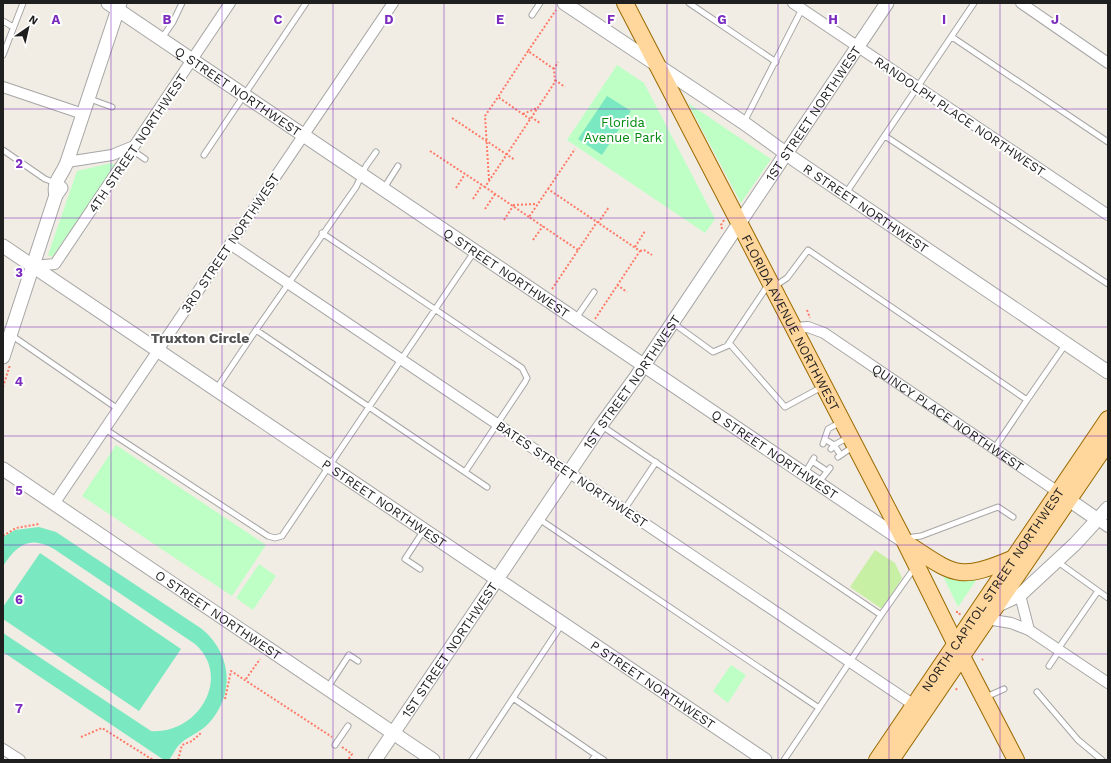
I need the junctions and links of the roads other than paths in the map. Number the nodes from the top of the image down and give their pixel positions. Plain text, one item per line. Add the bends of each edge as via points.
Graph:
1 (22, 3) edge
2 (182, 3) edge
3 (230, 3) edge
4 (306, 3) edge
5 (392, 3) edge
6 (540, 3) edge
7 (625, 3) edge
8 (689, 3) edge
9 (887, 3) edge
10 (974, 3) edge
11 (1021, 3) edge
12 (115, 5) edge
13 (797, 5) edge
14 (560, 6) edge
15 (532, 15) dead end
16 (3, 21) edge
17 (13, 27) junction
18 (952, 37) junction
19 (161, 39) junction
20 (857, 47) junction
21 (3, 55) edge
22 (192, 60) junction
23 (776, 62) junction
24 (1108, 62) edge
25 (656, 64) junction
26 (3, 87) edge
27 (918, 87) junction
28 (244, 95) junction
29 (89, 98) junction
30 (112, 107) dead end
31 (83, 114) junction
32 (744, 123) junction
33 (303, 135) junction
34 (885, 136) junction
35 (1108, 142) edge
36 (133, 148) junction
37 (3, 150) edge
38 (376, 152) dead end
39 (786, 153) junction
40 (204, 155) dead end
41 (145, 159) dead end
42 (66, 166) junction
43 (398, 166) dead end
44 (361, 174) junction
45 (56, 189) junction
46 (383, 189) junction
47 (845, 194) junction
48 (1108, 215) edge
49 (739, 222) junction
50 (322, 233) junction
51 (230, 244) junction
52 (3, 246) edge
53 (475, 251) junction
54 (33, 266) junction
55 (289, 283) junction
56 (1108, 284) edge
57 (771, 285) junction
58 (594, 292) dead end
59 (436, 310) junction
60 (575, 319) junction
61 (672, 323) junction
62 (794, 328) junction
63 (256, 330) junction
64 (8, 336) edge
65 (729, 343) junction
66 (1066, 344) junction
67 (158, 350) junction
68 (3, 356) edge
69 (402, 359) junction
70 (643, 365) junction
71 (1108, 372) edge
72 (824, 386) junction
73 (216, 390) junction
74 (1027, 400) junction
75 (369, 407) junction
76 (118, 409) junction
77 (1108, 419) edge
78 (842, 422) junction
79 (497, 424) junction
80 (601, 425) junction
81 (105, 429) junction
82 (852, 441) junction
83 (1108, 442) edge
84 (832, 447) junction
85 (994, 449) junction
86 (656, 462) junction
87 (330, 466) junction
88 (3, 469) edge
89 (465, 472) junction
90 (569, 472) junction
91 (804, 474) junction
92 (818, 483) junction
93 (487, 487) dead end
94 (1064, 496) junction
95 (54, 504) junction
96 (1108, 508) edge
97 (624, 510) junction
98 (1013, 517) dead end
99 (538, 519) junction
100 (1103, 523) edge
101 (424, 530) junction
102 (904, 540) junction
103 (1014, 558) junction
104 (1057, 561) junction
105 (916, 564) junction
106 (420, 569) dead end
107 (497, 579) junction
108 (1098, 591) junction
109 (1020, 595) junction
110 (1108, 598) edge
111 (991, 613) junction
112 (881, 615) junction
113 (563, 624) junction
114 (1029, 630) junction
115 (958, 650) junction
116 (1058, 650) junction
117 (358, 661) dead end
118 (851, 662) junction
119 (1049, 666) dead end
120 (1108, 683) edge
121 (327, 688) junction
122 (1004, 689) dead end
123 (1037, 692) dead end
124 (513, 698) junction
125 (984, 699) junction
126 (914, 705) junction
127 (818, 708) junction
128 (348, 726) dead end
129 (393, 733) junction
130 (336, 743) road end
131 (3, 749) edge
132 (596, 755) junction
133 (20, 760) edge
134 (375, 760) edge
135 (433, 760) edge
136 (472, 760) edge
137 (592, 760) edge
138 (604, 760) edge
139 (765, 760) edge
140 (784, 760) edge
141 (877, 760) edge
142 (891, 760) edge
143 (1016, 760) edge
144 (1102, 760) edge

1 - 17 lane
2 - 19 lane
3 - 22 street, 4TH STREET NORTHWEST
4 - 28 lane
5 - 33 street, 3RD STREET NORTHWEST
6 - 15 lane
7 - 25 main road, FLORIDA AVENUE NORTHWEST
8 - 23 lane
9 - 20 street, 1ST STREET NORTHWEST
10 - 18 lane
11 - 24 street
12 - 19 street, Q STREET NORTHWEST
12 - 29 street
13 - 20 street, RANDOLPH PLACE NORTHWEST
13 - 23 lane
14 - 25 street, R STREET NORTHWEST
16 - 17 lane
17 - 21 lane
18 - 27 lane
18 - 35 lane
19 - 22 street, Q STREET NORTHWEST
20 - 27 street, RANDOLPH PLACE NORTHWEST
20 - 39 street, 1ST STREET NORTHWEST
22 - 28 street, Q STREET NORTHWEST
22 - 36 street, 4TH STREET NORTHWEST
23 - 32 lane
25 - 32 street, R STREET NORTHWEST
25 - 49 main road, FLORIDA AVENUE NORTHWEST
26 - 31 street
27 - 34 lane
27 - 48 street, RANDOLPH PLACE NORTHWEST
28 - 33 street, Q STREET NORTHWEST
28 - 40 lane
29 - 30 lane
29 - 31 street
31 - 42 street
32 - 39 street, R STREET NORTHWEST
33 - 44 street, Q STREET NORTHWEST
33 - 51 street, 3RD STREET NORTHWEST
34 - 47 lane
34 - 56 lane
36 - 41 lane
36 - 42 street
36 - 54 street, 4TH STREET NORTHWEST via 56,264
37 - 45 lane
38 - 44 lane
39 - 47 street, R STREET NORTHWEST
39 - 49 street, 1ST STREET NORTHWEST
42 - 45 street via 63,186
43 - 46 lane
44 - 46 street, Q STREET NORTHWEST
44 - 50 lane via 356,187
45 - 54 street
46 - 53 street, Q STREET NORTHWEST
47 - 66 street, R STREET NORTHWEST
49 - 57 main road, FLORIDA AVENUE NORTHWEST
49 - 61 street, 1ST STREET NORTHWEST
50 - 55 lane
50 - 59 lane
51 - 55 street, BATES STREET NORTHWEST
51 - 67 street, 3RD STREET NORTHWEST
52 - 54 street, P STREET NORTHWEST
53 - 59 lane
53 - 60 street, Q STREET NORTHWEST
54 - 64 street
54 - 67 street, P STREET NORTHWEST
55 - 63 lane
55 - 69 street, BATES STREET NORTHWEST
57 - 62 main road, FLORIDA AVENUE NORTHWEST
57 - 65 lane
57 - 74 lane via 787,278 808,250
58 - 60 lane
59 - 69 lane
59 - 79 lane via 522,368 525,373 525,382
60 - 70 street, Q STREET NORTHWEST
61 - 65 lane via 713,352
61 - 70 street, 1ST STREET NORTHWEST
62 - 72 main road, FLORIDA AVENUE NORTHWEST
62 - 85 street, QUINCY PLACE NORTHWEST via 808,327 824,333
63 - 73 lane
63 - 75 lane
64 - 68 street
64 - 76 lane
65 - 72 lane via 785,407
66 - 71 street, R STREET NORTHWEST
66 - 74 lane
67 - 73 street, P STREET NORTHWEST
67 - 76 street, 3RD STREET NORTHWEST
69 - 75 lane
69 - 79 street, BATES STREET NORTHWEST
70 - 80 street, 1ST STREET NORTHWEST
70 - 91 street, Q STREET NORTHWEST
72 - 78 main road, FLORIDA AVENUE NORTHWEST
73 - 87 street, P STREET NORTHWEST
74 - 85 lane
75 - 87 lane
75 - 89 lane
76 - 81 street, 3RD STREET NORTHWEST
77 - 94 main road, NORTH CAPITOL STREET NORTHWEST
78 - 82 main road, FLORIDA AVENUE NORTHWEST
78 - 84 lane via 828,429 825,442
79 - 89 lane
79 - 90 street, BATES STREET NORTHWEST
80 - 86 lane
80 - 90 street, 1ST STREET NORTHWEST
81 - 87 lane via 268,536 275,538 282,536
81 - 95 street, 3RD STREET NORTHWEST
82 - 84 lane
82 - 84 lane via 839,455
82 - 102 main road, FLORIDA AVENUE NORTHWEST
83 - 94 main road
85 - 94 street, QUINCY PLACE NORTHWEST
86 - 97 lane
86 - 112 lane
87 - 101 street, P STREET NORTHWEST
88 - 95 street, O STREET NORTHWEST
89 - 93 lane
90 - 97 street, BATES STREET NORTHWEST
90 - 99 street, 1ST STREET NORTHWEST
91 - 92 street, Q STREET NORTHWEST
91 - 92 lane via 813,460 821,465 828,470
92 - 102 street, Q STREET NORTHWEST
94 - 100 street, QUINCY PLACE NORTHWEST
94 - 103 main road, NORTH CAPITOL STREET NORTHWEST
94 - 111 main road
95 - 121 street, O STREET NORTHWEST
96 - 100 street
97 - 118 street, BATES STREET NORTHWEST
98 - 102 lane via 998,507
99 - 107 street, 1ST STREET NORTHWEST
99 - 127 lane
100 - 104 street
101 - 106 lane via 405,559
101 - 107 street, P STREET NORTHWEST
102 - 103 main road via 948,570 986,570
102 - 105 main road, FLORIDA AVENUE NORTHWEST
103 - 115 main road, NORTH CAPITOL STREET NORTHWEST
104 - 108 lane
104 - 109 street
105 - 112 lane
105 - 115 main road, FLORIDA AVENUE NORTHWEST
107 - 113 street, P STREET NORTHWEST
107 - 129 street, 1ST STREET NORTHWEST
108 - 110 lane
108 - 116 lane
109 - 111 street
109 - 114 street
111 - 114 street
111 - 115 main road
112 - 118 lane
113 - 124 lane
113 - 139 street, P STREET NORTHWEST
114 - 116 street
115 - 125 main road, FLORIDA AVENUE NORTHWEST
115 - 126 main road, NORTH CAPITOL STREET NORTHWEST
115 - 142 main road
116 - 119 lane
116 - 120 street
117 - 121 lane via 349,655
118 - 126 street, BATES STREET NORTHWEST
118 - 127 lane
121 - 129 street, O STREET NORTHWEST
122 - 125 lane
123 - 144 lane via 1078,740
124 - 132 lane
124 - 136 lane
125 - 143 main road, FLORIDA AVENUE NORTHWEST
126 - 141 main road, NORTH CAPITOL STREET NORTHWEST
127 - 140 lane
128 - 130 lane
129 - 134 street, 1ST STREET NORTHWEST
129 - 135 street, O STREET NORTHWEST
131 - 133 street
132 - 137 lane
132 - 138 lane

